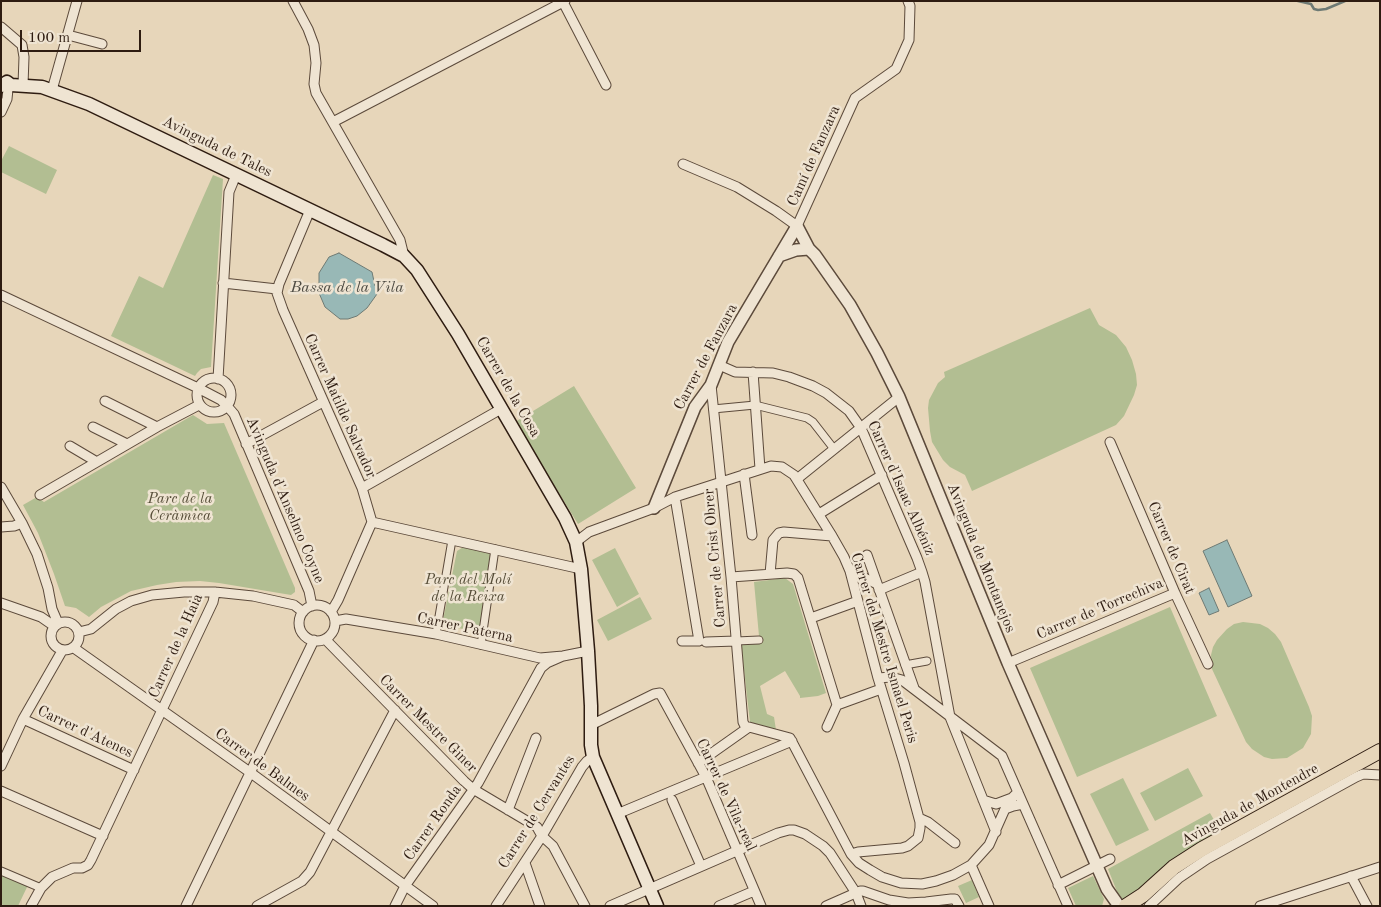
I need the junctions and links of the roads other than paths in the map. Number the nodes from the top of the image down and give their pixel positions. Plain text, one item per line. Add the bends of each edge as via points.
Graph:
1 (77, 1) edge
2 (293, 1) edge
3 (908, 1) edge
4 (564, 2) edge
5 (1, 26) edge
6 (68, 35) junction
7 (102, 44) dead end
8 (606, 85) dead end
9 (9, 86) edge
10 (52, 90) junction
11 (1, 112) edge
12 (333, 122) junction
13 (683, 164) dead end
14 (236, 175) junction
15 (310, 210) junction
16 (798, 226) junction
17 (787, 243) junction
18 (809, 249) junction
19 (404, 256) junction
20 (780, 256) junction
21 (224, 283) junction
22 (277, 289) junction
23 (1, 295) edge
24 (719, 365) junction
25 (753, 372) junction
26 (218, 379) junction
27 (711, 385) junction
28 (198, 388) junction
29 (899, 397) junction
30 (105, 401) dead end
31 (323, 402) junction
32 (199, 405) junction
33 (755, 405) junction
34 (227, 406) junction
35 (502, 409) junction
36 (713, 409) junction
37 (93, 427) dead end
38 (157, 427) junction
39 (861, 428) junction
40 (1110, 442) dead end
41 (127, 444) junction
42 (246, 444) junction
43 (70, 446) dead end
44 (834, 450) junction
45 (98, 462) junction
46 (760, 469) junction
47 (744, 474) junction
48 (882, 475) junction
49 (797, 479) junction
50 (721, 482) junction
51 (1, 487) edge
52 (362, 488) junction
53 (40, 495) dead end
54 (675, 498) junction
55 (654, 508) junction
56 (819, 514) junction
57 (372, 522) junction
58 (22, 524) junction
59 (1, 526) edge
60 (752, 535) dead end
61 (832, 536) junction
62 (452, 540) junction
63 (576, 542) junction
64 (495, 549) junction
65 (867, 555) dead end
66 (581, 568) junction
67 (850, 571) junction
68 (922, 572) junction
69 (770, 574) junction
70 (731, 577) junction
71 (878, 587) junction
72 (215, 592) junction
73 (1175, 593) junction
74 (858, 601) junction
75 (1, 603) edge
76 (312, 606) junction
77 (303, 612) junction
78 (333, 616) junction
79 (810, 618) junction
80 (56, 624) junction
81 (79, 632) junction
82 (436, 634) junction
83 (325, 639) junction
84 (314, 640) junction
85 (759, 640) dead end
86 (682, 641) dead end
87 (706, 642) dead end
88 (736, 642) junction
89 (481, 645) junction
90 (74, 648) junction
91 (62, 651) junction
92 (588, 651) junction
93 (563, 656) junction
94 (535, 657) junction
95 (926, 661) dead end
96 (1008, 663) junction
97 (1208, 664) dead end
98 (906, 665) junction
99 (536, 676) junction
100 (878, 678) junction
101 (914, 688) junction
102 (881, 689) junction
103 (840, 704) junction
104 (395, 710) junction
105 (162, 711) junction
106 (950, 718) junction
107 (24, 720) junction
108 (591, 725) junction
109 (827, 727) dead end
110 (746, 728) junction
111 (536, 738) dead end
112 (792, 741) junction
113 (1380, 751) edge
114 (593, 757) junction
115 (698, 763) junction
116 (1, 766) edge
117 (134, 770) junction
118 (251, 773) junction
119 (1380, 775) edge
120 (706, 777) junction
121 (473, 789) junction
122 (1, 791) edge
123 (1018, 792) junction
124 (672, 800) dead end
125 (984, 804) junction
126 (1023, 804) junction
127 (508, 810) junction
128 (1005, 810) junction
129 (617, 814) junction
130 (918, 818) junction
131 (330, 832) junction
132 (996, 832) junction
133 (103, 836) junction
134 (542, 836) junction
135 (955, 843) dead end
136 (737, 850) junction
137 (851, 854) junction
138 (1110, 860) dead end
139 (525, 863) junction
140 (971, 865) junction
141 (701, 866) junction
142 (1096, 866) junction
143 (1380, 867) edge
144 (1, 871) edge
145 (1351, 876) junction
146 (1058, 884) junction
147 (405, 886) junction
148 (41, 888) junction
149 (649, 889) junction
150 (1107, 889) junction
151 (754, 890) junction
152 (856, 893) junction
153 (1143, 902) edge
154 (31, 906) edge
155 (186, 906) edge
156 (257, 906) edge
157 (396, 906) edge
158 (433, 906) edge
159 (496, 906) edge
160 (540, 906) edge
161 (585, 906) edge
162 (610, 906) edge
163 (656, 906) edge
164 (719, 906) edge
165 (761, 906) edge
166 (826, 906) edge
167 (861, 906) edge
168 (959, 906) edge
169 (990, 906) edge
170 (1068, 906) edge
171 (1107, 906) edge
172 (1119, 906) edge
173 (1126, 906) edge
174 (1260, 906) edge
175 (1366, 906) edge

1 - 6 street
2 - 12 street, Carrer de la Cosa via 314,45 316,93
3 - 16 street, Camí de Fanzara via 909,40 896,69 855,98
4 - 8 street
4 - 12 street
5 - 9 street via 22,45 24,57
6 - 7 street
6 - 10 street
9 - 10 main road, Avinguda de Tales
9 - 11 street
10 - 14 main road, Avinguda de Tales
12 - 19 street, Carrer de la Cosa via 400,240
13 - 16 street via 737,187
14 - 15 main road, Avinguda de Tales
14 - 21 street via 229,192
15 - 19 main road, Avinguda de Tales
15 - 22 street
16 - 17 street, Carrer de Fanzara
16 - 18 street, Avinguda de Montanejos
17 - 18 street
17 - 20 street, Carrer de Fanzara
18 - 20 street
18 - 29 street, Avinguda de Montanejos via 850,305 878,352
19 - 35 main road, Carrer de la Cosa via 417,270 453,326
20 - 24 street, Carrer de Fanzara via 728,342
21 - 22 street
21 - 26 street
22 - 31 street, Carrer Matilde Salvador
23 - 28 street, Avinguda d'Anselmo Coyne
24 - 25 street, Carrer d'Isaac Albéniz via 735,372
24 - 27 street, Carrer de Fanzara
25 - 33 street
25 - 39 street, Carrer d'Isaac Albéniz via 773,373 813,386 849,411
26 - 28 street via 203,382
26 - 34 street, Avinguda d'Anselmo Coyne via 230,390
27 - 36 street, Carrer de Crist Obrer
27 - 55 street, Carrer de Fanzara via 695,406
28 - 32 street via 196,397
28 - 34 street, Avinguda d'Anselmo Coyne
29 - 39 street
29 - 96 street, Avinguda de Montanejos
30 - 38 street
31 - 42 street
31 - 52 street, Carrer Matilde Salvador
32 - 34 street, Avinguda d'Anselmo Coyne via 208,412 218,412
32 - 38 street
33 - 36 street
33 - 44 street via 810,419
33 - 46 street
34 - 42 street, Avinguda d'Anselmo Coyne via 234,414
35 - 52 street
35 - 63 main road, Carrer de la Cosa
36 - 50 street, Carrer de Crist Obrer
37 - 41 street
38 - 41 street
39 - 44 street
39 - 48 street, Carrer d'Isaac Albéniz
40 - 73 street, Carrer de Cirat
41 - 45 street
42 - 76 street, Avinguda d'Anselmo Coyne via 309,591
43 - 45 street
44 - 49 street
45 - 53 street
46 - 47 street, Carrer del Mestre Ismael Peris
46 - 49 street, Carrer del Mestre Ismael Peris via 782,466
47 - 50 street, Carrer del Mestre Ismael Peris
47 - 60 street
48 - 56 street
48 - 68 street, Carrer d'Isaac Albéniz
49 - 56 street, Carrer del Mestre Ismael Peris
50 - 54 street, Carrer del Mestre Ismael Peris
50 - 70 street, Carrer de Crist Obrer
51 - 58 street
52 - 57 street, Carrer Matilde Salvador
54 - 55 street, Carrer del Mestre Ismael Peris
54 - 86 street via 699,641
55 - 63 street, Carrer del Mestre Ismael Peris via 589,532
56 - 61 street, Carrer del Mestre Ismael Peris
57 - 62 street
57 - 78 street
58 - 59 street
58 - 80 street via 37,554
61 - 67 street, Carrer del Mestre Ismael Peris
61 - 69 street via 779,533 773,540
62 - 64 street
62 - 82 street
63 - 66 main road, Carrer de la Cosa
64 - 66 street
64 - 89 street
65 - 71 street
66 - 92 main road, Carrer de la Cosa
67 - 71 street
67 - 74 street, Carrer del Mestre Ismael Peris
68 - 71 street
68 - 106 street, Carrer d'Isaac Albéniz
69 - 70 street
69 - 79 street via 797,576
70 - 88 street, Carrer de Crist Obrer
71 - 98 street
72 - 77 street via 294,605
72 - 81 street via 152,595 131,601 91,629
72 - 105 street, Carrer de la Haia via 214,602
73 - 96 street, Carrer de Torrechiva
73 - 97 street, Carrer de Cirat
74 - 79 street
74 - 100 street, Carrer del Mestre Ismael Peris
75 - 80 street
76 - 77 street
76 - 78 street via 323,606
77 - 84 street via 301,629
78 - 82 street, Carrer Paterna
78 - 83 street via 333,631
79 - 103 street via 832,690
80 - 81 street via 67,622
80 - 91 street via 50,636 53,645
81 - 90 street via 79,641
82 - 89 street, Carrer Paterna
83 - 84 street
83 - 104 street, Carrer Mestre Giner
84 - 118 street
85 - 88 street
87 - 88 street
88 - 110 street, Carrer de Crist Obrer
89 - 94 street, Carrer Paterna
90 - 91 street
90 - 105 street, Carrer de Balmes
91 - 107 street
92 - 93 street, Carrer Paterna
92 - 108 main road, Carrer de la Cosa
93 - 94 street, Carrer Paterna
93 - 99 street, Carrer Ronda via 544,665
94 - 99 street
95 - 98 street
96 - 142 street, Avinguda de Montanejos
98 - 101 street
99 - 121 street, Carrer Ronda
100 - 101 street via 896,678
100 - 102 street, Carrer del Mestre Ismael Peris
101 - 106 street
102 - 103 street
102 - 130 street, Carrer del Mestre Ismael Peris
103 - 109 street
104 - 121 street, Carrer Mestre Giner
104 - 131 street
105 - 117 street, Carrer de la Haia
105 - 118 street, Carrer de Balmes
106 - 123 street via 1002,756
106 - 125 street, Carrer d'Isaac Albéniz
107 - 116 street
107 - 117 street, Carrer d'Atenes
108 - 114 main road, Carrer de Cervantes
108 - 115 street, Carrer de Vila-real via 660,693
110 - 112 street
110 - 115 street
111 - 127 street
112 - 120 street
112 - 137 street
113 - 153 main road, Avinguda de Montendre via 1202,849 1174,867
114 - 129 main road
114 - 134 street, Carrer de Cervantes via 582,767
115 - 120 street, Carrer de Vila-real
117 - 133 street, Carrer de la Haia
118 - 131 street, Carrer de Balmes
118 - 155 street
119 - 153 street, Avinguda de Montendre via 1356,777 1207,859
120 - 129 street
120 - 136 street, Carrer de Vila-real
121 - 127 street, Carrer Mestre Giner
121 - 147 street, Carrer Ronda
122 - 133 street
123 - 125 street via 996,804
123 - 126 street
124 - 141 street
125 - 128 street
125 - 132 street, Carrer d'Isaac Albéniz
126 - 128 street
126 - 146 street
127 - 134 street, Carrer Mestre Giner via 537,827
128 - 132 street
129 - 149 main road
130 - 135 street
130 - 137 street, Carrer del Mestre Ismael Peris via 918,838 911,845
131 - 147 street, Carrer de Balmes
131 - 156 street via 306,877
132 - 140 street
133 - 148 street, Carrer de la Haia via 88,865 59,873
134 - 139 street, Carrer de Cervantes
134 - 161 street, Carrer Mestre Giner via 552,846
136 - 141 street
136 - 151 street, Carrer de Vila-real
136 - 152 street via 784,831 800,832 823,846
137 - 140 street via 877,874 901,883 936,881
138 - 142 street
139 - 159 street, Carrer de Cervantes
139 - 160 street
140 - 169 street
141 - 149 street
142 - 146 street
142 - 150 street, Avinguda de Montanejos
143 - 145 street
144 - 148 street
145 - 174 street
145 - 175 street
146 - 170 street
147 - 157 street, Carrer Ronda
147 - 158 street, Carrer de Balmes
148 - 154 street
149 - 162 street
149 - 163 main road
150 - 171 street, Avinguda de Montanejos
150 - 172 street, Avinguda de Montanejos
151 - 164 street
151 - 165 street, Carrer de Vila-real
152 - 166 street
152 - 167 street
152 - 168 street via 863,891 908,903 951,899
153 - 173 main road, Avinguda de Montendre

